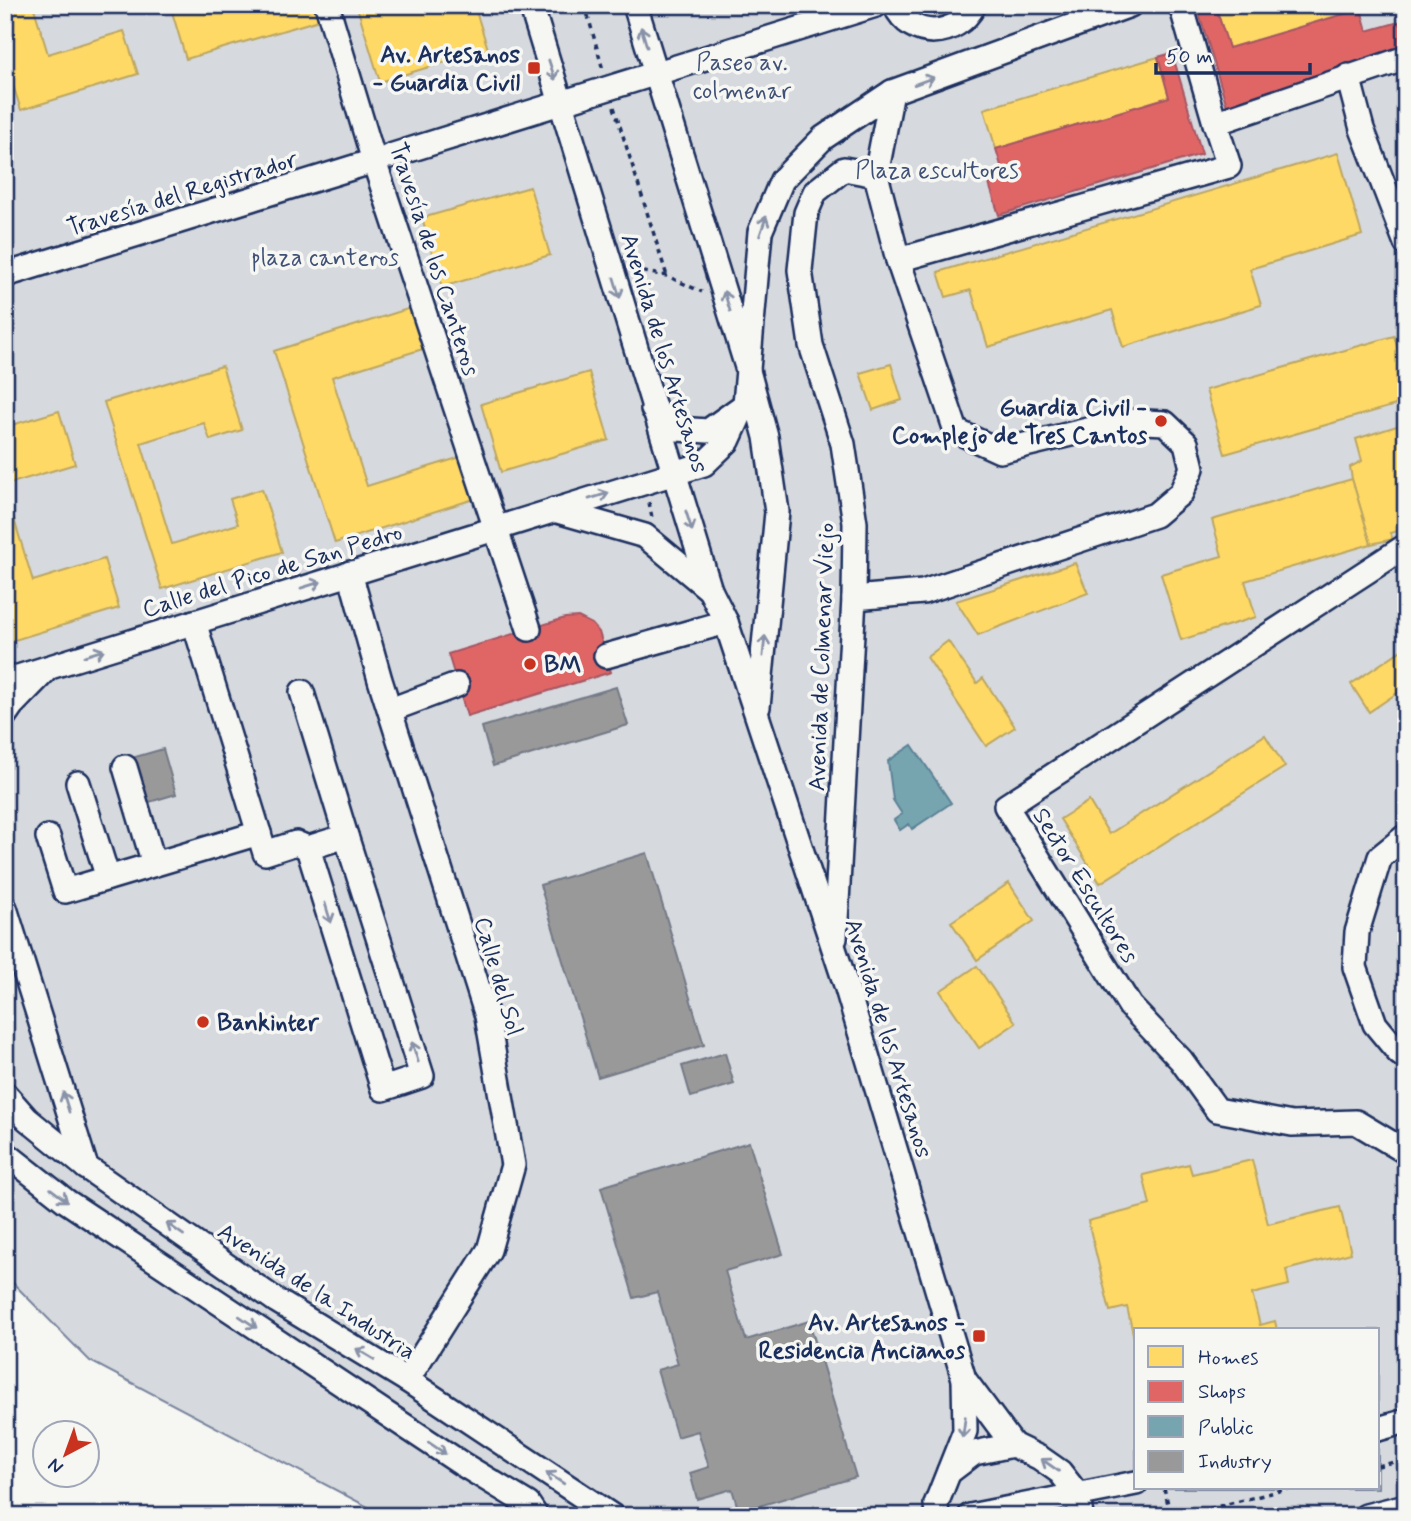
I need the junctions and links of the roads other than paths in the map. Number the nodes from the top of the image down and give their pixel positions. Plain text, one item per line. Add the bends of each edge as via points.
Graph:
1 (327, 5) edge
2 (531, 5) edge
3 (635, 5) edge
4 (876, 5) edge
5 (895, 5) edge
6 (974, 5) edge
7 (1130, 5) edge
8 (1181, 5) edge
9 (1406, 58) edge
10 (655, 72) junction
11 (1348, 76) junction
12 (892, 92) junction
13 (562, 104) junction
14 (1215, 123) junction
15 (382, 159) junction
16 (876, 175) junction
17 (1406, 243) edge
18 (898, 260) junction
19 (5, 275) edge
20 (747, 366) junction
21 (745, 404) junction
22 (653, 409) junction
23 (673, 473) junction
24 (554, 510) junction
25 (496, 528) junction
26 (1406, 546) edge
27 (350, 573) junction
28 (710, 590) junction
29 (854, 598) junction
30 (194, 622) junction
31 (726, 622) junction
32 (529, 629) dead end
33 (606, 656) dead end
34 (49, 667) junction
35 (5, 681) edge
36 (457, 685) dead end
37 (302, 692) dead end
38 (390, 710) junction
39 (757, 713) junction
40 (5, 715) edge
41 (125, 767) dead end
42 (78, 783) dead end
43 (259, 832) junction
44 (346, 836) junction
45 (1406, 836) edge
46 (48, 837) dead end
47 (308, 848) junction
48 (154, 864) junction
49 (108, 878) junction
50 (5, 908) edge
51 (834, 951) junction
52 (1406, 1058) edge
53 (5, 1094) edge
54 (1406, 1152) edge
55 (6, 1155) edge
56 (86, 1167) junction
57 (964, 1379) junction
58 (407, 1380) junction
59 (1406, 1422) edge
60 (1380, 1428) edge
61 (1013, 1445) junction
62 (949, 1472) junction
63 (1134, 1484) edge
64 (1079, 1506) edge
65 (1406, 1506) edge
66 (536, 1516) edge
67 (612, 1516) edge
68 (937, 1516) edge
69 (970, 1516) edge
70 (1366, 1516) edge

1 - 15 street, Travesía de los Canteros
2 -> 13 street, Avenida de los Artesanos
10 -> 3 street, Avenida de los Artesanos
4 - 10 street
5 - 6 street via 908,23 933,32 959,24
12 -> 7 street
8 - 14 street
9 - 11 street
10 - 13 street
20 -> 10 street, Avenida de los Artesanos
11 - 14 street
11 - 17 street via 1362,129
12 - 16 street
20 -> 12 street via 760,232 782,180 823,138
13 - 15 street, Travesía del Registrador
13 -> 22 street, Avenida de los Artesanos
14 - 18 street via 1229,166
15 - 19 street, Travesía del Registrador
15 - 25 street, Travesía de los Canteros
16 - 18 street
16 - 29 street, Avenida de Colmenar Viejo via 844,169 815,192 806,213 800,270 811,345 843,444 855,523
18 - 29 street via 956,431 1000,451 1125,421 1165,423 1186,443 1192,468 1181,493 1155,515 923,592
20 - 21 street
39 -> 20 street, Avenida de los Artesanos via 777,512 766,437
21 - 22 street via 708,431 677,429
21 - 23 street via 728,441 704,464
22 - 23 street, Avenida de los Artesanos
24 -> 23 street, Calle del Pico de San Pedro
23 -> 28 street, Avenida de los Artesanos
24 - 25 street, Calle del Pico de San Pedro
24 - 28 street via 645,536
25 - 27 street, Calle del Pico de San Pedro
25 - 32 street, Travesía de los Canteros
26 - 54 street, Sector Escultores via 1006,806 1130,1006 1181,1060 1217,1110 1292,1124 1356,1122
30 -> 27 street, Calle del Pico de San Pedro
27 - 38 street, Calle del Sol
28 - 31 street, Avenida de los Artesanos
29 - 51 street, Avenida de Colmenar Viejo
34 -> 30 street, Calle del Pico de San Pedro
30 - 43 street
31 - 33 street
31 - 39 street, Avenida de los Artesanos
34 - 35 street, Calle del Pico de San Pedro
34 - 40 street
36 - 38 street
37 - 44 street
38 - 58 street, Calle del Sol via 486,1016 513,1165 489,1250
39 - 51 street, Avenida de los Artesanos
41 - 48 street
42 - 49 street
43 - 47 street via 265,853 296,843
43 - 48 street
44 - 47 street
47 -> 44 street via 383,1089 422,1076
45 - 52 street via 1380,857 1357,932 1354,967 1376,1024
46 - 49 street via 65,891
48 - 49 street
56 -> 50 street
51 - 57 street, Avenida de los Artesanos
53 - 56 street, Avenida de la Industria via 27,1119
55 -> 66 street via 66,1201 528,1504
58 -> 56 street, Avenida de la Industria via 277,1301
57 - 61 street, Avenida de los Artesanos
57 -> 62 street, Avenida de los Artesanos via 965,1431
67 -> 58 street, Avenida de la Industria
59 - 60 street
61 - 62 street via 974,1453
64 -> 61 street via 1059,1472
62 - 68 street, Avenida de los Artesanos via 936,1504
63 - 64 street
64 - 69 street
65 - 70 street

